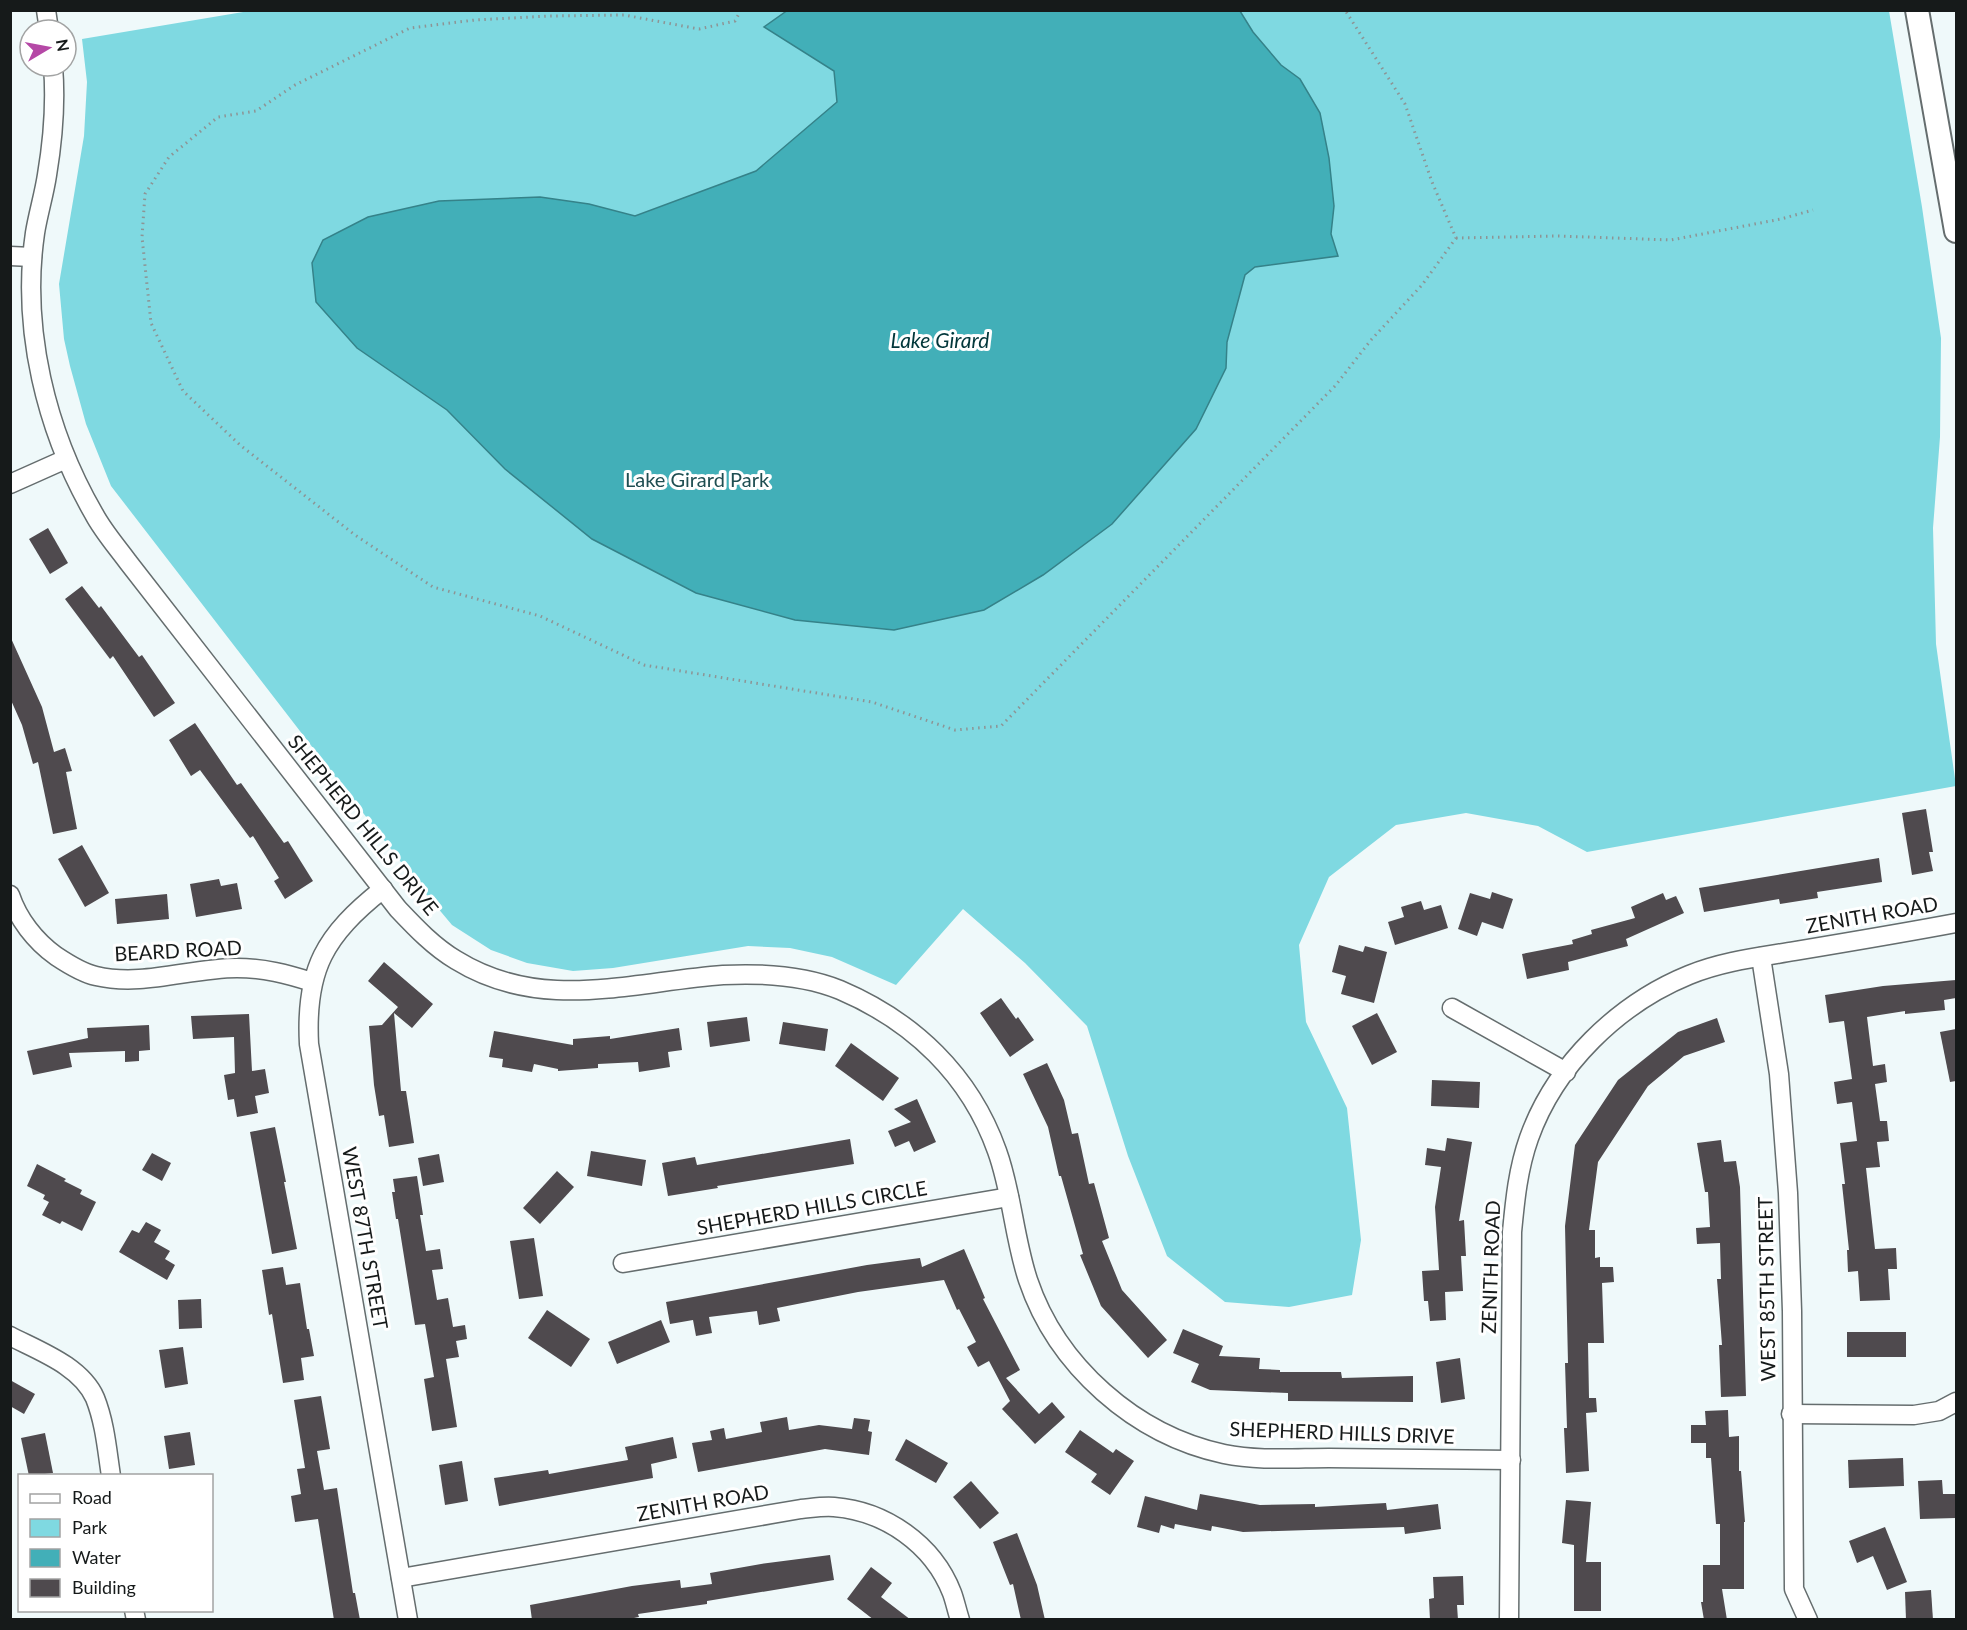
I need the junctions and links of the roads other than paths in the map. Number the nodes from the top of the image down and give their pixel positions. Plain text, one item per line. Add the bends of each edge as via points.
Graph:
1 (1917, 10) edge
2 (54, 78) edge
3 (1956, 231) edge
4 (10, 256) edge
5 (32, 257) junction
6 (66, 459) junction
7 (10, 484) edge
8 (383, 889) junction
9 (10, 895) edge
10 (1956, 923) edge
11 (1761, 957) junction
12 (312, 982) junction
13 (1452, 1008) dead end
14 (1566, 1071) junction
15 (1009, 1197) junction
16 (623, 1263) dead end
17 (10, 1336) edge
18 (1956, 1402) edge
19 (1791, 1414) junction
20 (1511, 1460) junction
21 (111, 1474) edge
22 (401, 1578) junction
23 (408, 1620) edge
24 (960, 1620) edge
25 (1509, 1620) edge
26 (1808, 1620) edge

1 - 3 street
2 - 5 street, SHEPHERD HILLS DRIVE via 53,131
4 - 5 street
5 - 6 street, SHEPHERD HILLS DRIVE via 36,349 48,406
6 - 7 street
6 - 8 street, SHEPHERD HILLS DRIVE via 94,515 128,562
8 - 12 street, WEST 87TH STREET via 338,930
8 - 15 street, SHEPHERD HILLS DRIVE via 425,938 456,960 490,978 529,989 566,992 745,974 792,977 837,989 880,1010 919,1036 951,1070 978,1110 992,1140
9 - 12 street, BEARD ROAD via 26,927 45,949 95,976 143,978 238,968 276,971
10 - 11 street, ZENITH ROAD
11 - 14 street, ZENITH ROAD via 1690,974 1648,995 1610,1023
11 - 19 street, WEST 85TH STREET via 1779,1074 1788,1193
12 - 22 street, WEST 87TH STREET via 309,1044
13 - 14 street
14 - 20 street, ZENITH ROAD via 1549,1095 1529,1138 1516,1185 1512,1232
15 - 16 street, SHEPHERD HILLS CIRCLE
15 - 20 street, SHEPHERD HILLS DRIVE via 1028,1281 1045,1319 1071,1359 1102,1392 1140,1420 1180,1441 1226,1454 1272,1458
17 - 21 street via 59,1361 94,1396
18 - 19 street via 1939,1411 1914,1415
19 - 26 street, WEST 85TH STREET via 1794,1589
20 - 25 street, ZENITH ROAD
22 - 23 street, WEST 87TH STREET
22 - 24 street, ZENITH ROAD via 801,1509 832,1507 862,1512 891,1523 916,1542 937,1565 952,1592

